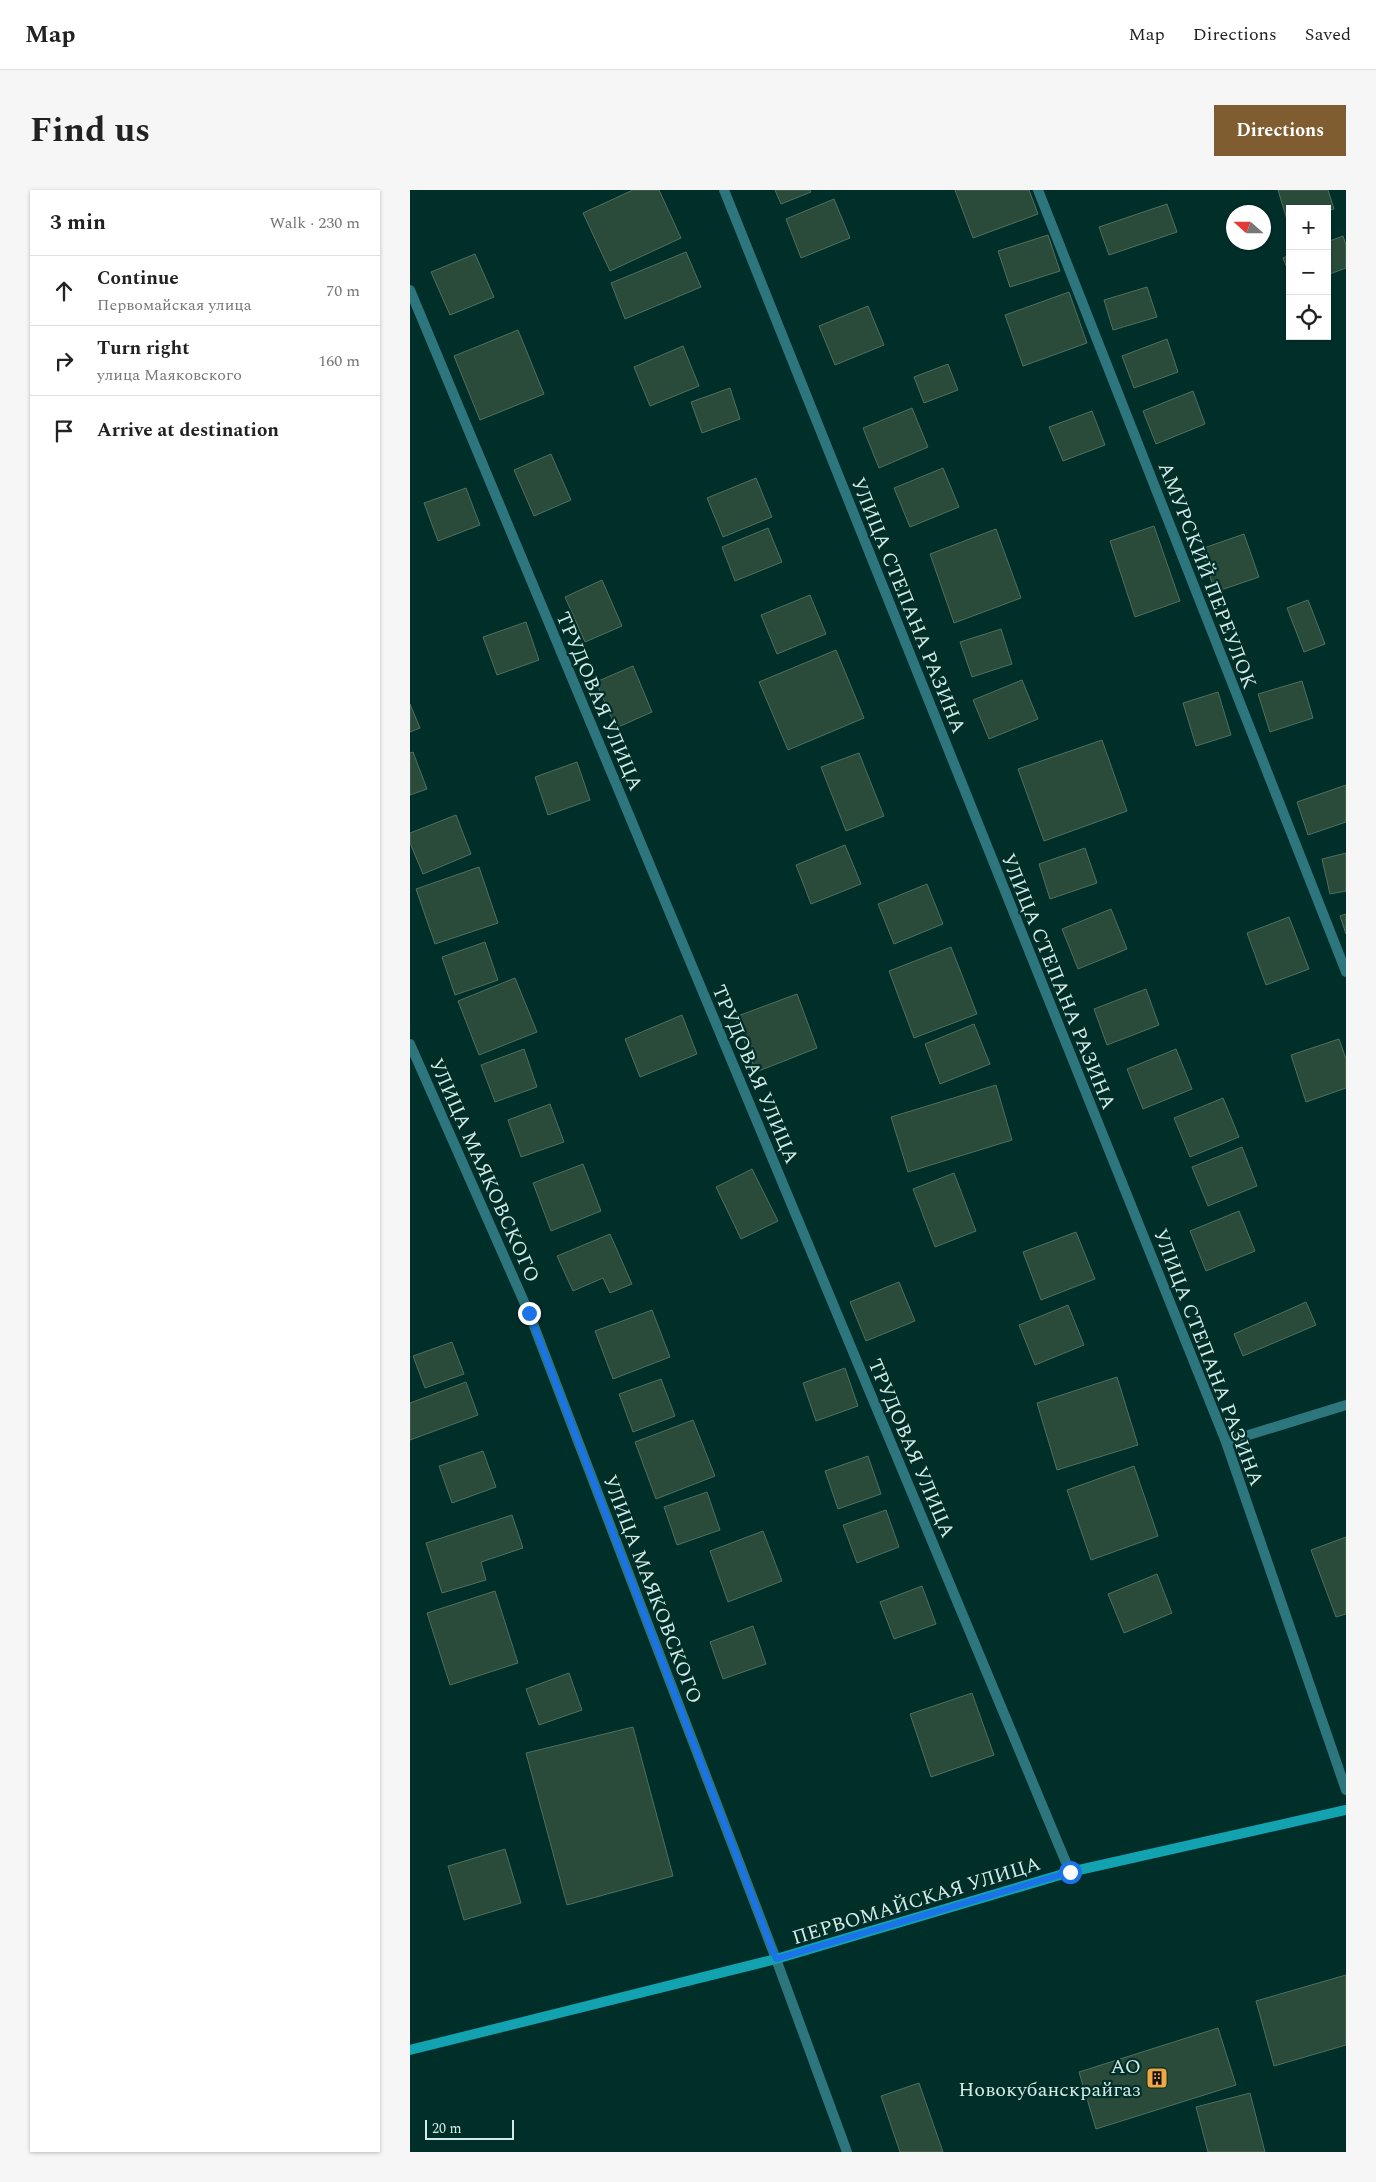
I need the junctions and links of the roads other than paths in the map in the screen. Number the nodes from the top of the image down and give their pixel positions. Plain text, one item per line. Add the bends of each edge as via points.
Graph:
1 (724, 190) edge
2 (1038, 190) edge
3 (410, 290) edge
4 (1346, 972) edge
5 (410, 1044) edge
6 (1346, 1405) edge
7 (1226, 1442) junction
8 (1346, 1790) edge
9 (1346, 1810) edge
10 (1070, 1872) junction
11 (776, 1959) junction
12 (410, 2050) edge
13 (847, 2152) edge

1 - 7 street, УЛИЦА СТЕПАНА РАЗИНА
2 - 4 street, АМУРСКИЙ ПЕРЕУЛОК
3 - 10 street, ТРУДОВАЯ УЛИЦА
5 - 11 street, УЛИЦА МАЯКОВСКОГО via 529,1313
6 - 7 street
7 - 8 street, УЛИЦА СТЕПАНА РАЗИНА
9 - 10 main road, ПЕРВОМАЙСКАЯ УЛИЦА
10 - 11 main road, ПЕРВОМАЙСКАЯ УЛИЦА
11 - 12 main road, ПЕРВОМАЙСКАЯ УЛИЦА
11 - 13 street, УЛИЦА МАЯКОВСКОГО

